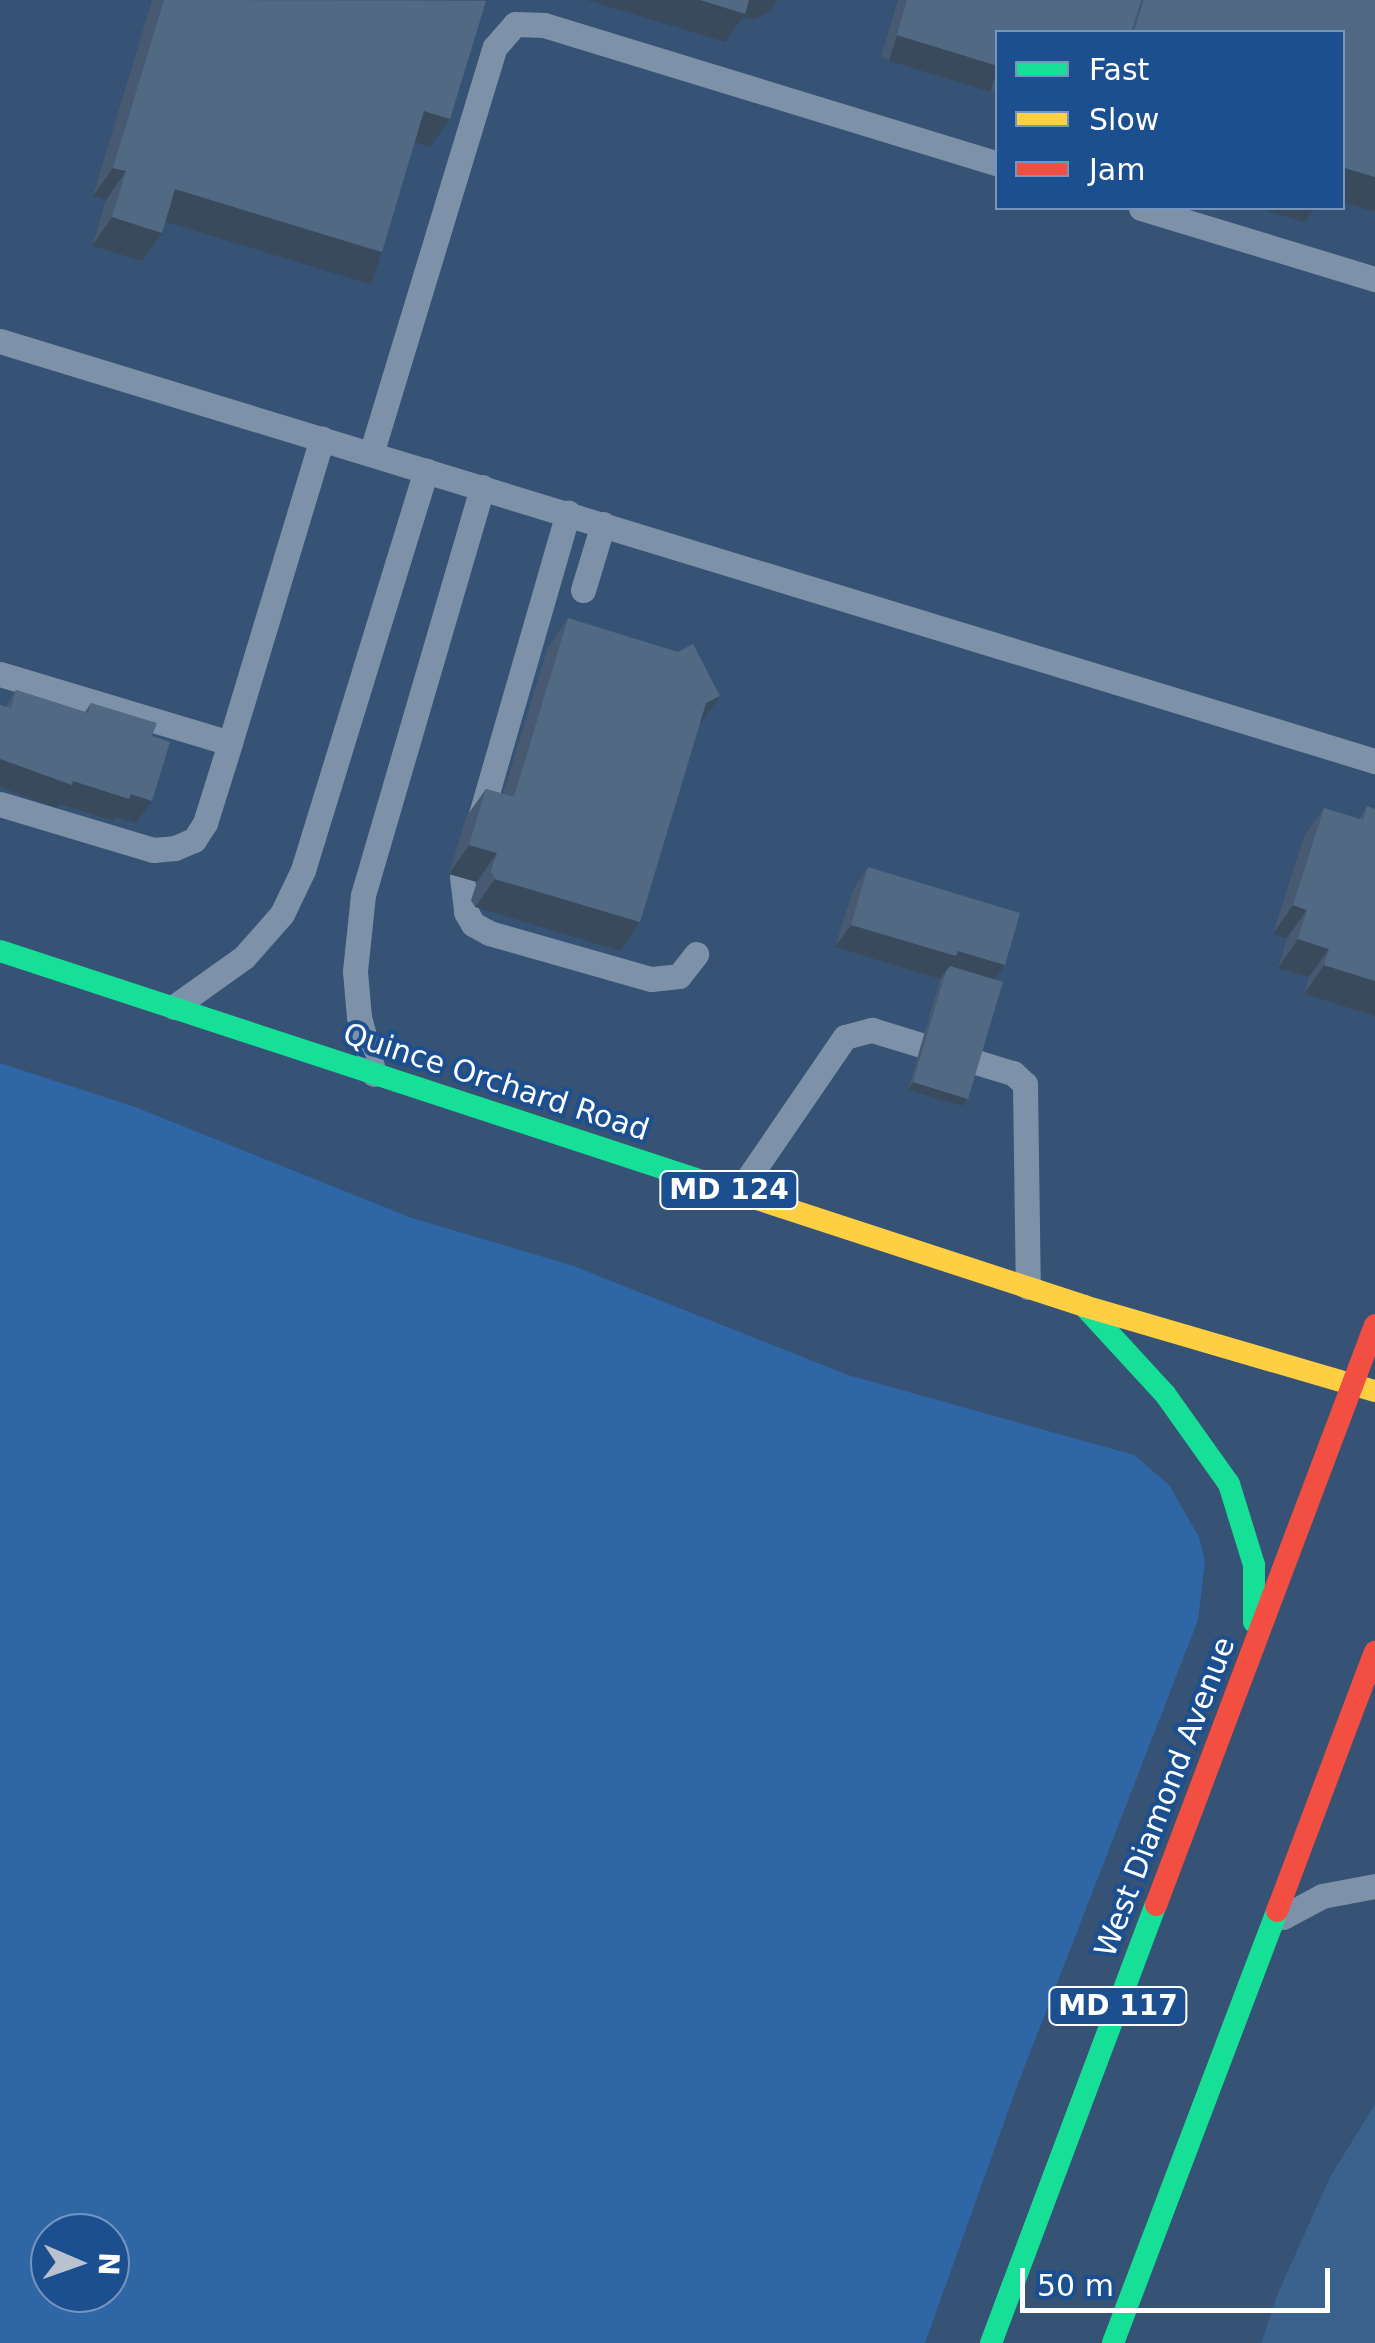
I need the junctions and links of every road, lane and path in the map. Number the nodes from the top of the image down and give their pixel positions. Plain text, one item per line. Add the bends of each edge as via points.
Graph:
1 (995, 163) edge
2 (1147, 210) edge
3 (1375, 279) edge
4 (0, 341) edge
5 (322, 438) junction
6 (371, 454) junction
7 (426, 471) junction
8 (482, 487) junction
9 (568, 513) junction
10 (603, 524) junction
11 (583, 590) dead end
12 (0, 674) edge
13 (230, 743) junction
14 (1367, 755) edge
15 (0, 804) edge
16 (479, 821) edge
17 (462, 877) dead end
18 (0, 951) edge
19 (696, 954) dead end
20 (173, 1008) junction
21 (921, 1045) edge
22 (976, 1062) edge
23 (374, 1074) junction
24 (738, 1193) junction
25 (1028, 1286) junction
26 (1084, 1306) junction
27 (1375, 1325) edge
28 (1352, 1384) junction
29 (1375, 1392) edge
30 (1375, 1652) edge
31 (1245, 1670) junction
32 (1368, 1678) edge
33 (1375, 1886) edge
34 (1271, 1926) junction
35 (991, 2343) edge
36 (1112, 2343) edge

1 - 6 lane via 553,28 515,24 496,47
2 - 3 lane
4 - 5 lane
5 - 6 lane
5 - 13 lane
6 - 7 lane
7 - 8 lane
7 - 20 lane via 303,870 282,914 244,957
8 - 9 lane
8 - 23 lane via 363,895 356,971
9 - 10 lane
9 - 16 lane
10 - 11 lane
10 - 14 lane
12 - 13 lane
13 - 15 lane via 212,807 185,846 153,850
17 - 19 lane via 466,912 489,933 650,980 679,976
18 - 20 main road, Quince Orchard Road / MD 124
20 - 23 main road, Quince Orchard Road / MD 124
21 - 24 lane via 872,1030 845,1037
22 - 25 lane via 1013,1073 1025,1084
23 - 24 main road, Quince Orchard Road / MD 124
24 - 25 main road, Quince Orchard Road / MD 124
25 - 26 main road, Quince Orchard Road / MD 124
26 - 28 main road, Quince Orchard Road / MD 124
26 - 31 main road via 1165,1394 1239,1507 1256,1593
27 - 28 main road, MD 117
28 - 29 main road, Quince Orchard Road / MD 124
28 - 31 main road, West Diamond Avenue / MD 117
30 - 32 main road, MD 117
31 - 35 main road, West Diamond Avenue / MD 117
32 - 34 main road, MD 117
33 - 34 lane via 1322,1896
34 - 36 main road, MD 117

